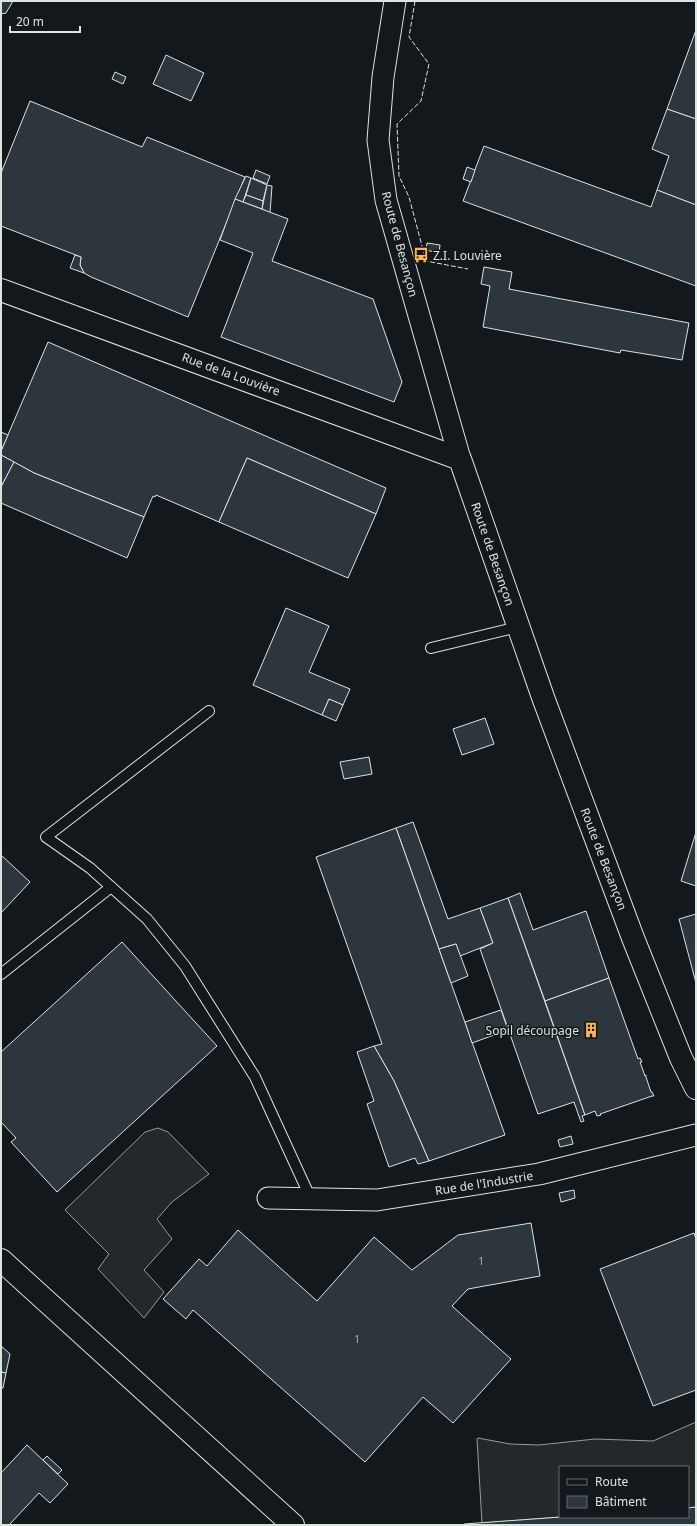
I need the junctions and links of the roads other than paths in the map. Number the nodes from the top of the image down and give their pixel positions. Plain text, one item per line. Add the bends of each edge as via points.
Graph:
1 (395, 1) edge
2 (1, 290) edge
3 (460, 459) junction
4 (518, 627) junction
5 (431, 648) dead end
6 (209, 711) dead end
7 (111, 887) junction
8 (1, 974) edge
9 (696, 1088) edge
10 (696, 1135) edge
11 (268, 1198) dead end
12 (311, 1199) junction
13 (1, 1260) edge
14 (293, 1525) edge

1 - 3 street, Route de Besançon via 383,77 378,140 385,193
2 - 3 street, Rue de la Louvière
3 - 4 street, Route de Besançon
4 - 5 lane
4 - 9 street, Route de Besançon via 631,931
6 - 7 lane via 46,837 90,868
7 - 8 lane
7 - 12 lane via 147,919 185,966 255,1077
10 - 12 street, Rue de l'Industrie via 539,1174 377,1200
11 - 12 street, Rue de l'Industrie
13 - 14 street

